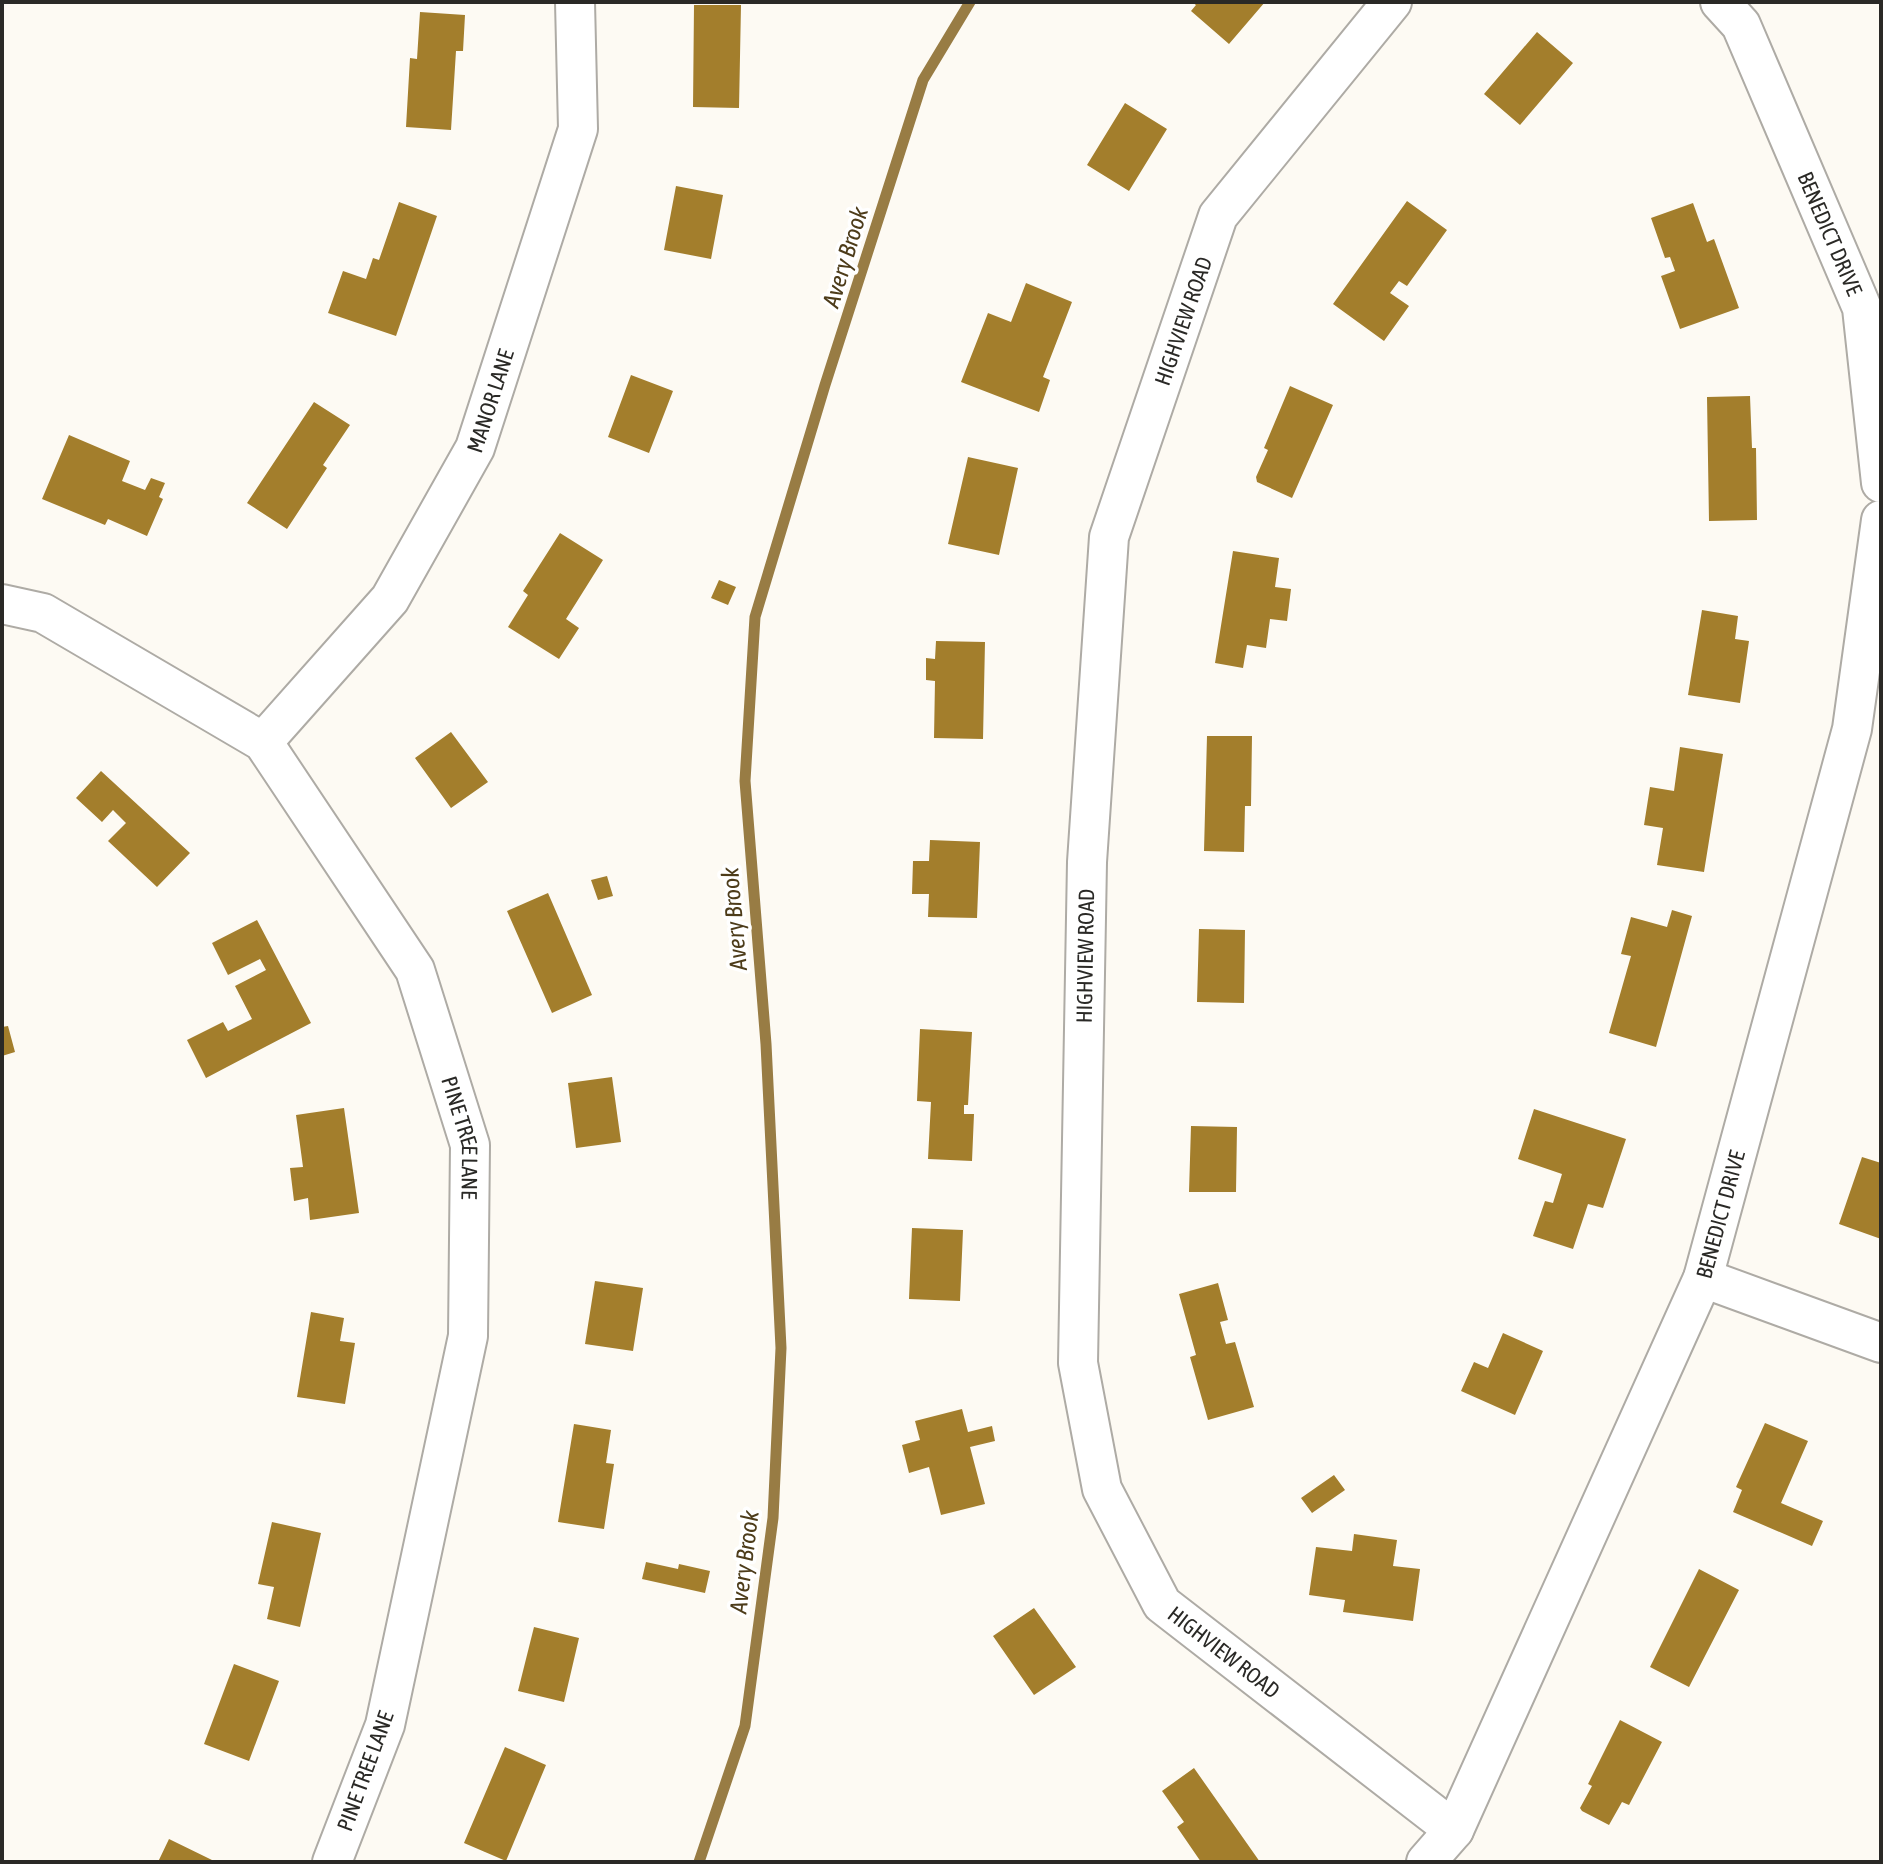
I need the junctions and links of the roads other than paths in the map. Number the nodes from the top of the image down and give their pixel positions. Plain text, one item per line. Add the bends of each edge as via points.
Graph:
1 (575, 2) edge
2 (1392, 2) edge
3 (1720, 2) edge
4 (1872, 303) edge
5 (1881, 483) edge
6 (1881, 520) edge
7 (2, 604) edge
8 (263, 742) junction
9 (1703, 1278) junction
10 (1881, 1343) edge
11 (1454, 1830) junction
12 (332, 1862) edge
13 (1426, 1862) edge

1 - 8 street, MANOR LANE via 578,129 475,448 390,599
2 - 11 street, HIGHVIEW ROAD via 1218,216 1109,537 1087,862 1078,1363 1102,1489 1162,1604
3 - 4 street, BENEDICT DRIVE via 1741,25
4 - 5 street, BENEDICT DRIVE
6 - 9 street, BENEDICT DRIVE via 1852,729
7 - 8 street, PINE TREE LANE via 43,613
8 - 12 street, PINE TREE LANE via 415,970 470,1145 468,1336 385,1725
9 - 10 street
9 - 11 street, BENEDICT DRIVE
11 - 13 street, BENEDICT DRIVE

